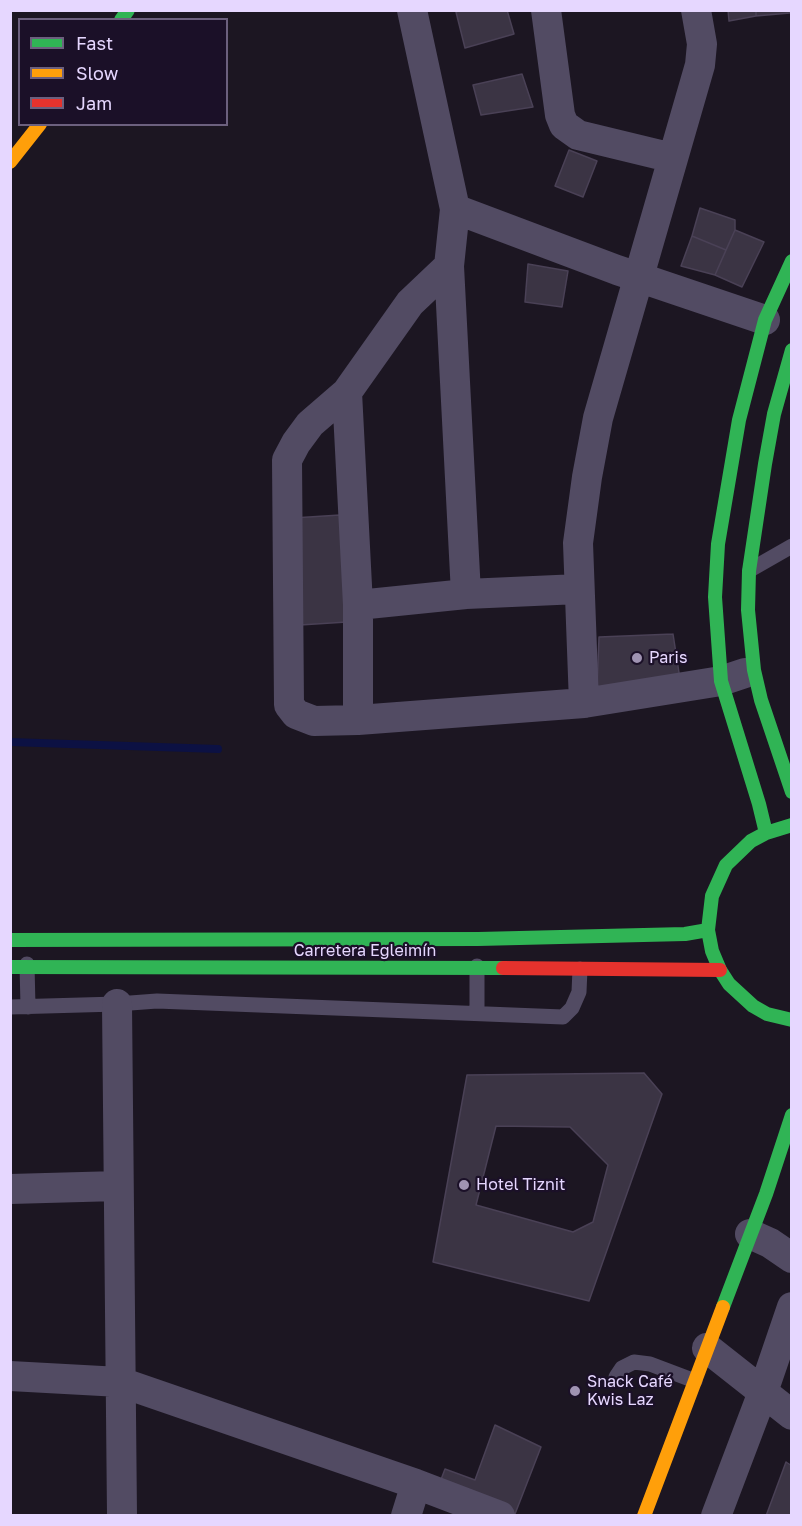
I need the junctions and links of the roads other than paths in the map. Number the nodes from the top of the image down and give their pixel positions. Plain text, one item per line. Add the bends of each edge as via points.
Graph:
1 (412, 10) edge
2 (546, 10) edge
3 (696, 10) edge
4 (38, 126) edge
5 (673, 158) junction
6 (10, 162) edge
7 (454, 209) junction
8 (792, 261) edge
9 (449, 266) junction
10 (638, 277) junction
11 (765, 320) junction
12 (792, 350) edge
13 (347, 392) junction
14 (792, 546) edge
15 (749, 571) junction
16 (579, 590) junction
17 (466, 594) junction
18 (358, 605) junction
19 (754, 670) junction
20 (721, 681) junction
21 (584, 703) junction
22 (358, 720) junction
23 (792, 792) edge
24 (792, 825) edge
25 (766, 833) junction
26 (708, 930) junction
27 (478, 939) junction
28 (18, 940) edge
29 (158, 940) junction
30 (10, 967) edge
31 (27, 967) junction
32 (476, 968) junction
33 (580, 969) junction
34 (720, 970) junction
35 (158, 984) junction
36 (117, 1004) junction
37 (10, 1007) edge
38 (28, 1007) junction
39 (477, 1013) junction
40 (792, 1020) edge
41 (792, 1115) edge
42 (786, 1155) edge
43 (118, 1186) junction
44 (10, 1188) edge
45 (750, 1234) junction
46 (792, 1258) edge
47 (792, 1307) edge
48 (707, 1348) junction
49 (10, 1376) edge
50 (616, 1377) dead end
51 (695, 1381) junction
52 (120, 1382) junction
53 (763, 1392) junction
54 (792, 1415) edge
55 (416, 1484) junction
56 (122, 1515) edge
57 (406, 1515) edge
58 (500, 1515) edge
59 (644, 1515) edge
60 (716, 1515) edge

1 - 7 street
2 - 5 street via 564,125 578,135
3 - 5 street via 703,53
4 - 6 main road
5 - 10 street
7 - 9 street
7 - 10 street
8 - 11 main road
9 - 13 street via 410,303
9 - 17 street
10 - 11 street
10 - 16 street via 598,418 578,543
11 - 20 main road via 739,420 718,544 715,597
12 - 15 main road via 774,414
13 - 18 street
13 - 22 street via 310,424 287,460 289,705 296,714 314,721
14 - 15 lane
15 - 19 main road
16 - 17 street
16 - 21 street
17 - 18 street
18 - 22 street
19 - 20 street
19 - 23 main road
20 - 21 street
20 - 25 main road
21 - 22 street
24 - 25 main road
25 - 26 main road via 726,865 712,896
26 - 27 main road, Carretera Egleimín via 685,934
26 - 34 main road
27 - 29 main road, Carretera Egleimín
27 - 32 lane
28 - 29 main road, Carretera Egleimín
28 - 31 lane
29 - 35 lane
30 - 31 main road, Carretera Egleimín
31 - 35 main road, Carretera Egleimín
31 - 38 lane
32 - 33 main road, Carretera Egleimín
32 - 35 main road, Carretera Egleimín
32 - 39 lane
33 - 34 main road, Carretera Egleimín
33 - 39 lane via 579,992 563,1017
34 - 40 main road via 734,990 753,1006
35 - 36 lane
35 - 39 lane
36 - 38 lane
36 - 43 street
37 - 38 lane
41 - 42 main road
42 - 45 main road
43 - 44 street
43 - 52 street
45 - 46 street
45 - 48 main road
47 - 53 street
48 - 51 main road
48 - 53 street
49 - 52 street
50 - 51 lane via 622,1368 634,1362
51 - 59 main road
52 - 55 street
52 - 56 street
53 - 54 street
53 - 60 street
55 - 57 street
55 - 58 street

